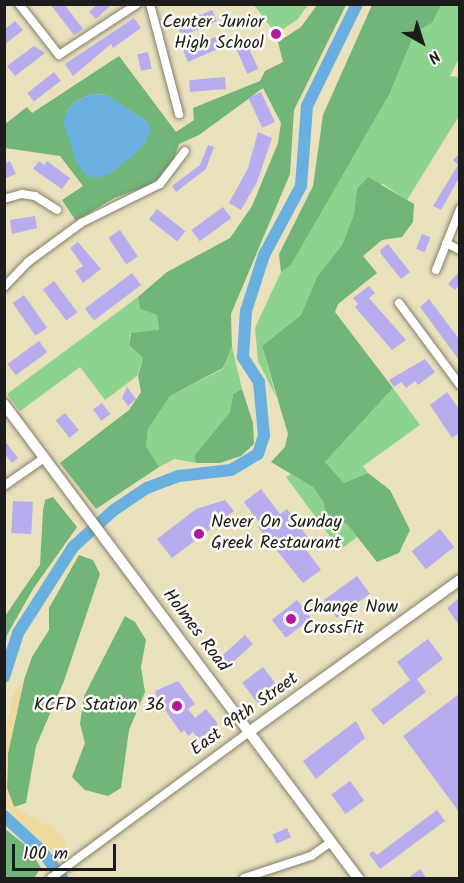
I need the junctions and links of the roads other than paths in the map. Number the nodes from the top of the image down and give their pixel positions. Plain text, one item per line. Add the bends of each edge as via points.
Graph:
1 (19, 4) edge
2 (137, 4) edge
3 (150, 4) edge
4 (179, 114) dead end
5 (186, 151) dead end
6 (6, 198) edge
7 (459, 209) edge
8 (57, 210) dead end
9 (446, 243) junction
10 (459, 250) edge
11 (436, 270) dead end
12 (4, 287) edge
13 (399, 303) dead end
14 (459, 385) edge
15 (4, 404) edge
16 (44, 458) junction
17 (4, 486) edge
18 (459, 580) edge
19 (249, 732) junction
20 (331, 842) junction
21 (51, 879) edge
22 (244, 879) edge
23 (358, 879) edge

1 - 2 street via 59,55
3 - 4 street
5 - 12 street via 160,184 90,217 28,262
6 - 8 street via 35,196
7 - 9 street
9 - 10 street
9 - 11 street
13 - 14 street
15 - 16 main road, Holmes Road
16 - 17 street
16 - 19 main road, Holmes Road
18 - 19 main road, East 99th Street
19 - 20 main road, Holmes Road
19 - 21 street, East 99th Street
20 - 22 street via 311,856
20 - 23 main road, Holmes Road

